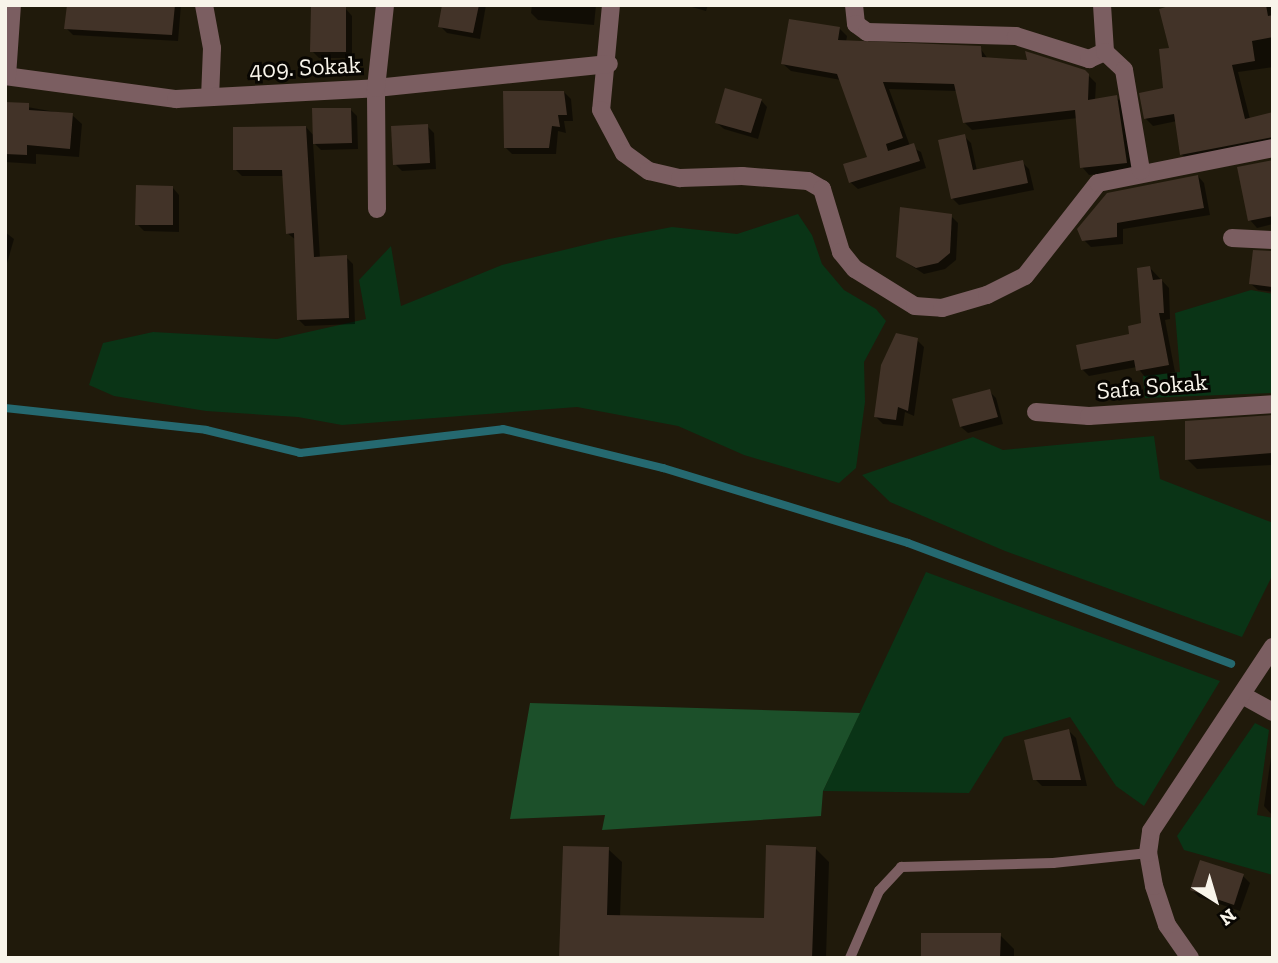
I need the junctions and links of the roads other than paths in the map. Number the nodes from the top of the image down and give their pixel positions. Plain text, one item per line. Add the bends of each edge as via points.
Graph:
1 (12, 5) edge
2 (204, 5) edge
3 (385, 5) edge
4 (611, 5) edge
5 (854, 5) edge
6 (1102, 5) edge
7 (1105, 52) junction
8 (608, 64) junction
9 (6, 76) edge
10 (376, 88) junction
11 (210, 97) junction
12 (1273, 148) edge
13 (1141, 172) junction
14 (377, 209) dead end
15 (1232, 238) dead end
16 (1273, 240) edge
17 (1273, 404) edge
18 (1037, 412) dead end
19 (1273, 647) edge
20 (1242, 695) junction
21 (1273, 712) edge
22 (1148, 853) junction
23 (850, 958) edge
24 (1190, 958) edge

1 - 9 street
2 - 11 street via 212,48
3 - 10 street
4 - 8 street
5 - 7 street via 856,24 867,32 1016,36 1089,59
6 - 7 street
7 - 13 street via 1124,70
8 - 10 street, 409. Sokak
8 - 13 street via 601,110 624,153 649,171 680,178 808,181 822,189 841,251 855,269 915,306 942,308 987,295 1025,276 1098,183
9 - 11 street, 409. Sokak via 176,99
10 - 11 street, 409. Sokak
10 - 14 street
12 - 13 street
15 - 16 street
17 - 18 street, Safa Sokak via 1089,416
19 - 20 street
20 - 21 street
20 - 22 street via 1151,831
22 - 23 lane via 1053,863 901,867 879,891
22 - 24 street via 1167,925

